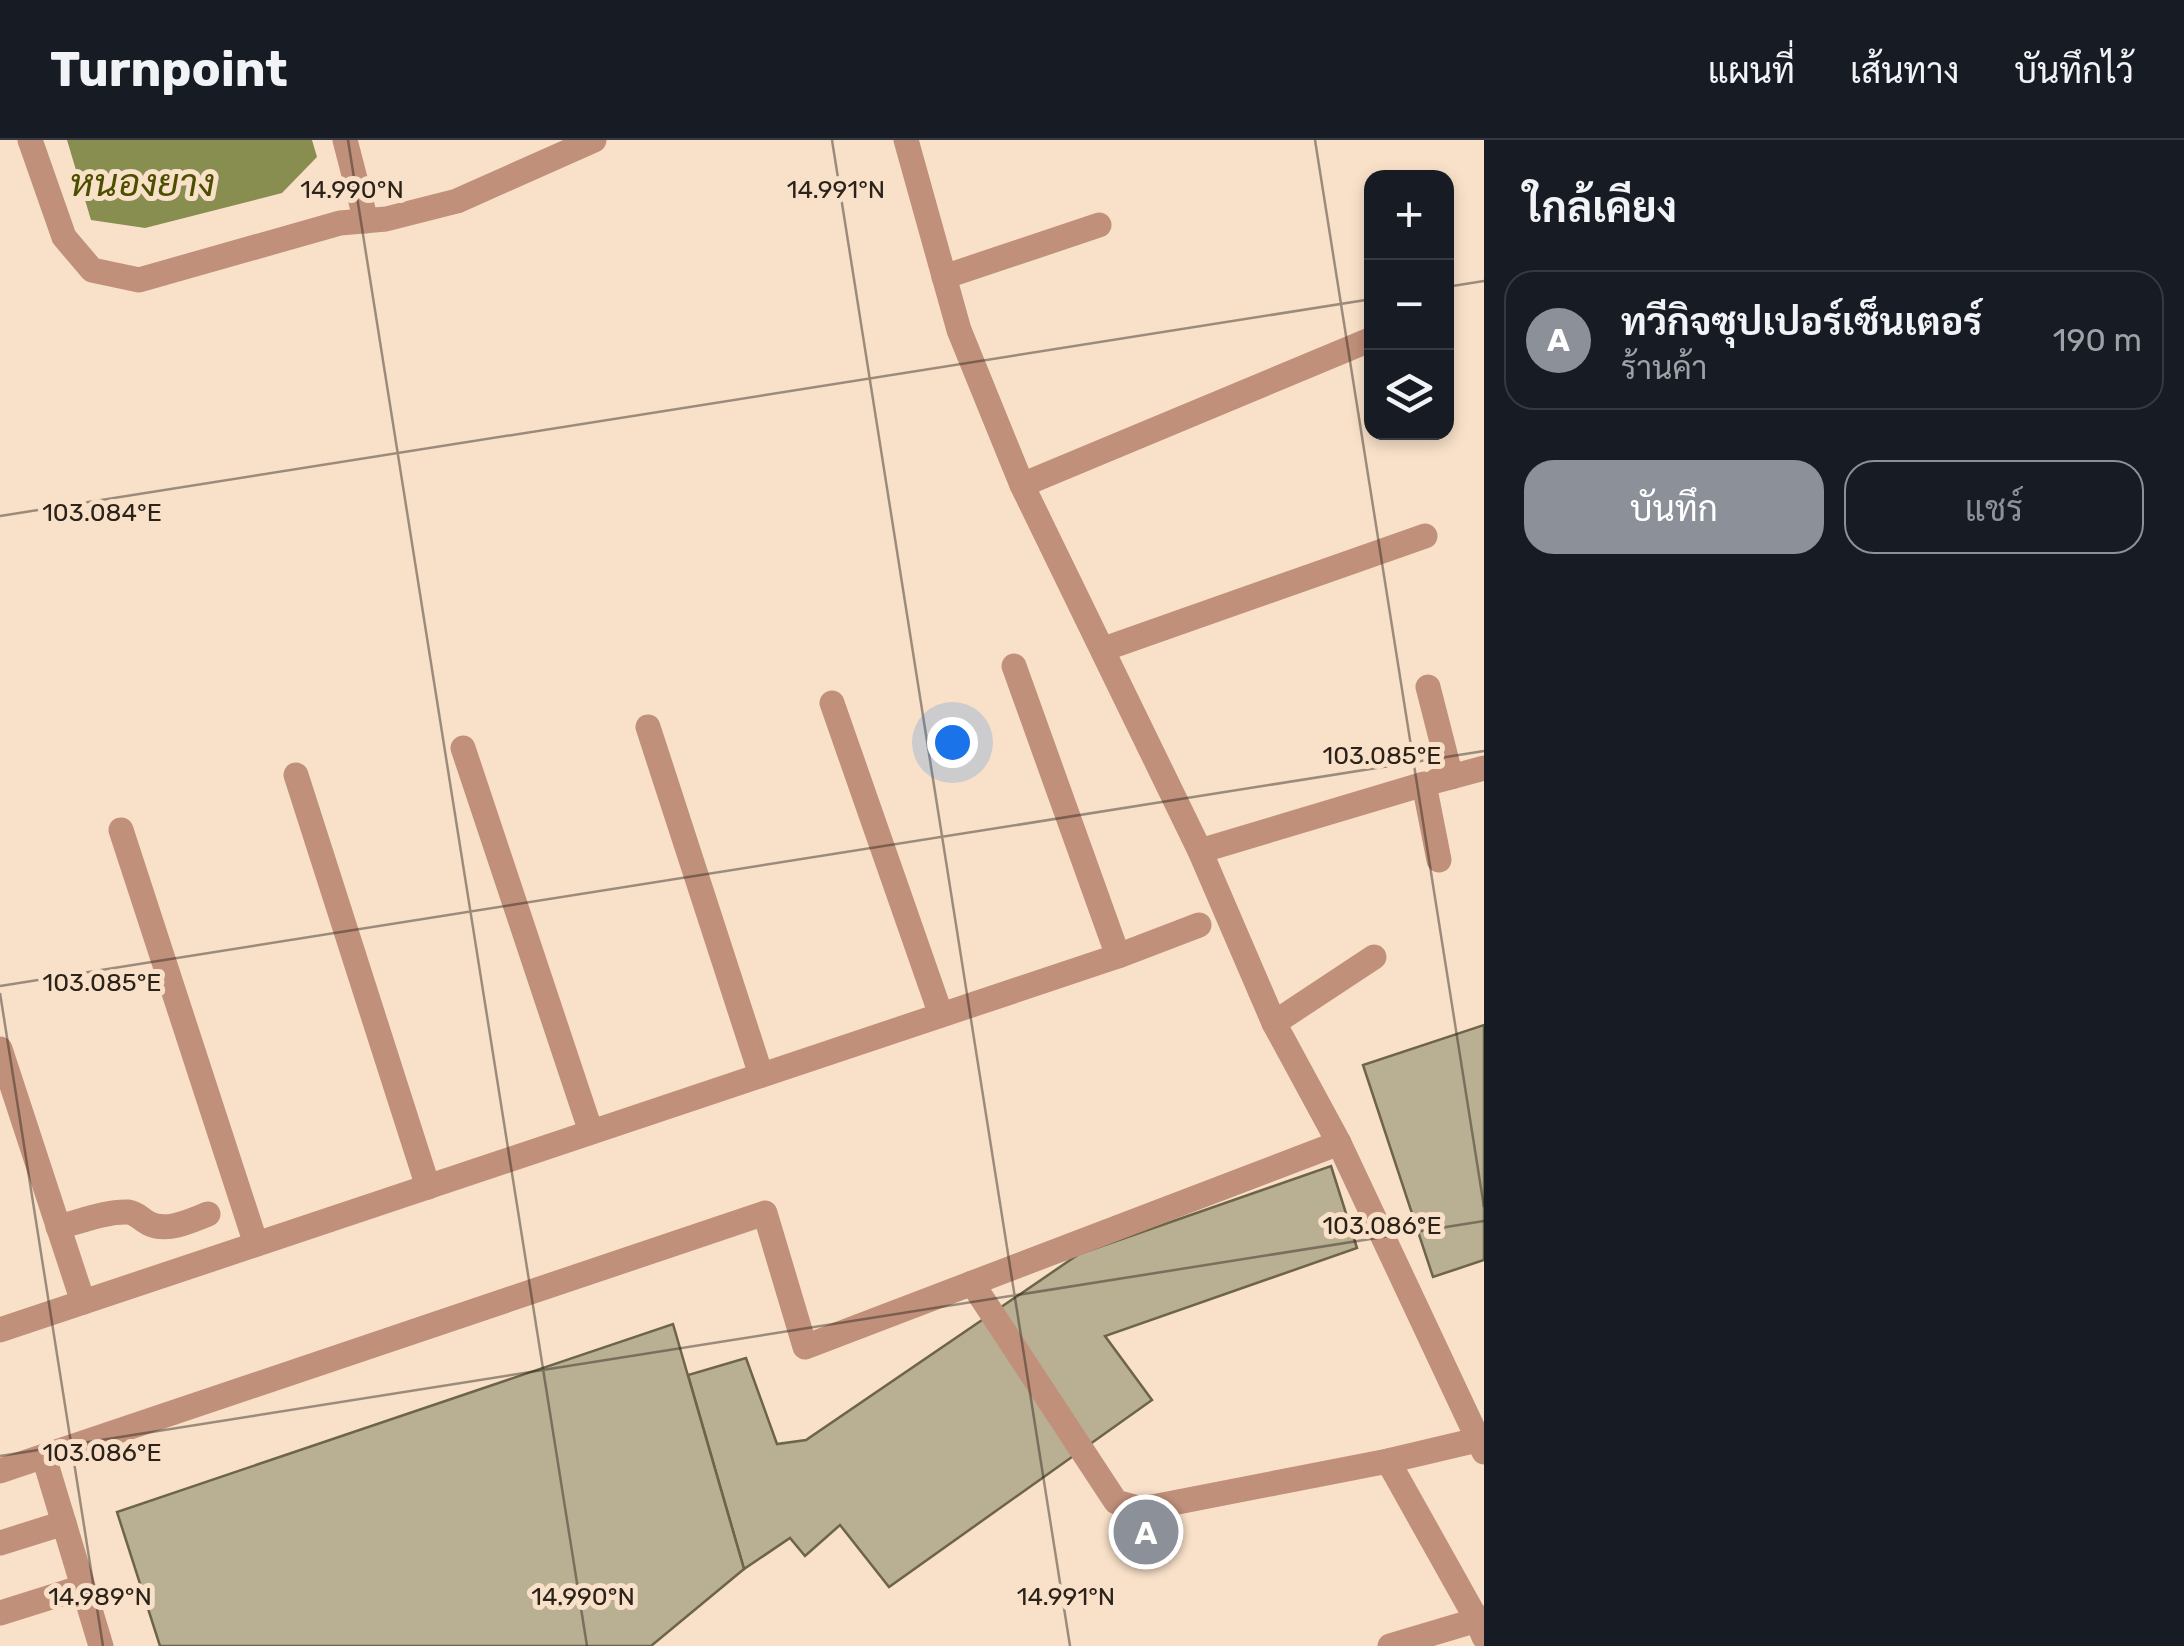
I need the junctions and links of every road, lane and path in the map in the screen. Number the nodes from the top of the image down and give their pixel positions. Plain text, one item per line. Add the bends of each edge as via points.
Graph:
1 (30, 140) edge
2 (346, 140) edge
3 (594, 140) edge
4 (906, 140) edge
5 (366, 220) junction
6 (1099, 225) dead end
7 (944, 277) junction
8 (1364, 342) edge
9 (1022, 484) junction
10 (1425, 536) dead end
11 (1104, 649) junction
12 (1014, 666) dead end
13 (1428, 687) dead end
14 (832, 702) dead end
15 (648, 726) dead end
16 (464, 748) dead end
17 (1484, 768) edge
18 (296, 775) dead end
19 (1451, 776) junction
20 (1424, 784) junction
21 (121, 830) dead end
22 (1200, 851) junction
23 (1439, 860) dead end
24 (1198, 924) dead end
25 (1118, 956) junction
26 (1374, 957) dead end
27 (941, 1015) junction
28 (1274, 1023) junction
29 (0, 1049) edge
30 (761, 1075) junction
31 (592, 1132) junction
32 (1338, 1143) junction
33 (428, 1186) junction
34 (208, 1214) dead end
35 (58, 1227) junction
36 (256, 1244) junction
37 (972, 1283) junction
38 (83, 1302) junction
39 (0, 1330) edge
40 (1481, 1446) edge
41 (44, 1457) junction
42 (1388, 1461) junction
43 (0, 1471) edge
44 (64, 1522) junction
45 (0, 1544) edge
46 (84, 1587) junction
47 (0, 1613) edge
48 (1482, 1625) edge
49 (1404, 1644) edge
50 (97, 1645) edge

1 - 5 street via 64,237 92,270 139,280
2 - 5 street
3 - 5 street via 457,201
4 - 7 street
6 - 7 street
7 - 9 street
8 - 9 street
9 - 11 street
10 - 11 street
11 - 22 street
12 - 25 street
13 - 19 street
14 - 27 street
15 - 30 street
16 - 31 street
17 - 19 street
18 - 33 street
19 - 20 street
20 - 22 street
20 - 23 street
21 - 36 street
22 - 28 street
24 - 25 street
25 - 27 street
26 - 28 street
27 - 30 street
28 - 32 street
29 - 35 street
30 - 31 street
31 - 33 street
32 - 37 street
32 - 40 street
33 - 36 street
34 - 35 street via 159,1227 124,1212
35 - 38 street
36 - 38 street
37 - 41 street via 805,1347 765,1213
37 - 42 street via 1116,1502 1142,1509
38 - 39 street
40 - 42 street
41 - 43 street
41 - 44 street
42 - 48 street
44 - 45 street
44 - 46 street
46 - 47 street
46 - 50 street
48 - 49 street

